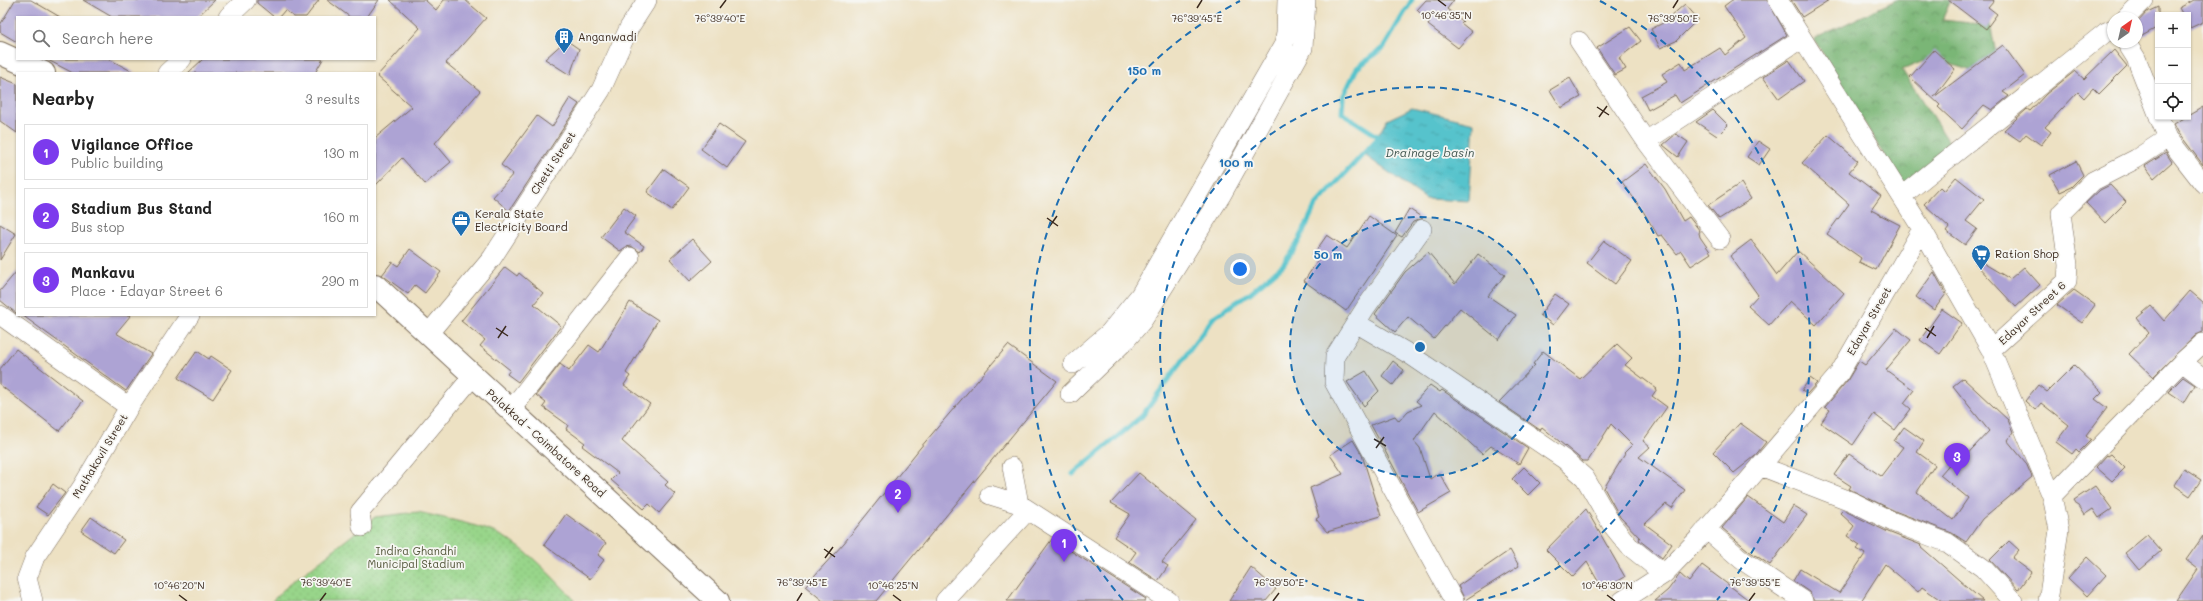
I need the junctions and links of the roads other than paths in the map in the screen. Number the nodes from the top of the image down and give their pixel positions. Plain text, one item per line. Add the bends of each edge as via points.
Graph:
1 (246, 0) edge
2 (647, 0) edge
3 (1287, 0) edge
4 (1306, 0) edge
5 (1778, 0) edge
6 (2144, 0) edge
7 (2132, 12) edge
8 (229, 16) edge
9 (2107, 32) edge
10 (1802, 38) junction
11 (1579, 41) dead end
12 (2130, 48) edge
13 (0, 53) edge
14 (181, 60) edge
15 (42, 72) edge
16 (168, 72) edge
17 (2155, 106) edge
18 (2160, 120) edge
19 (2168, 138) junction
20 (1646, 141) junction
21 (2203, 183) edge
22 (1902, 196) junction
23 (1422, 229) dead end
24 (1922, 229) junction
25 (1720, 239) dead end
26 (630, 257) dead end
27 (376, 286) edge
28 (0, 316) edge
29 (189, 316) edge
30 (1356, 323) junction
31 (1121, 332) junction
32 (428, 334) junction
33 (2203, 343) edge
34 (1991, 350) junction
35 (2182, 362) junction
36 (1072, 364) dead end
37 (473, 376) junction
38 (2203, 378) edge
39 (1070, 394) dead end
40 (129, 406) junction
41 (510, 411) junction
42 (1760, 466) junction
43 (1012, 467) dead end
44 (990, 495) dead end
45 (2052, 496) junction
46 (1024, 507) junction
47 (362, 527) dead end
48 (1706, 529) junction
49 (1664, 574) junction
50 (33, 601) edge
51 (718, 601) edge
52 (945, 601) edge
53 (1169, 601) edge
54 (1454, 601) edge
55 (1622, 601) edge
56 (1803, 601) edge
57 (2013, 601) edge
58 (2048, 601) edge

1 - 8 street
2 - 32 street, Chetti Street via 629,28 601,90 492,258
3 - 31 street via 1284,44
4 - 31 street via 1303,48 1222,194 1143,320
5 - 10 street
6 - 7 street
9 - 22 street
10 - 20 street
10 - 22 street
11 - 20 street
12 - 17 street
13 - 15 main road
14 - 16 street
18 - 19 street
19 - 21 street
19 - 34 street, Edayar Street 6 via 2136,160 2093,181 2061,213 2068,265 2067,281
20 - 25 street
22 - 24 street
23 - 30 street
24 - 34 street
24 - 42 street, Edayar Street via 1839,374
26 - 41 street
27 - 32 main road, Palakkad - Coimbatore Road
28 - 40 street
29 - 40 street, Mathakovil Street
30 - 49 street via 1409,354 1565,460 1585,478 1612,525 1630,546
30 - 54 street via 1334,356 1334,382
31 - 36 street
31 - 39 street
32 - 37 main road, Palakkad - Coimbatore Road
33 - 35 street
34 - 45 street
35 - 38 street
35 - 45 street
37 - 41 main road, Palakkad - Coimbatore Road
37 - 47 street via 360,512
40 - 50 street, Mathakovil Street via 82,487 35,557 27,578
41 - 51 main road, Palakkad - Coimbatore Road
42 - 48 street, Edayar Street
42 - 57 street via 1948,543 1983,568
43 - 46 street
44 - 46 street
45 - 58 street via 2059,530
46 - 52 street
46 - 53 street
48 - 49 street, Edayar Street
48 - 56 street via 1742,560
49 - 55 street, Edayar Street

